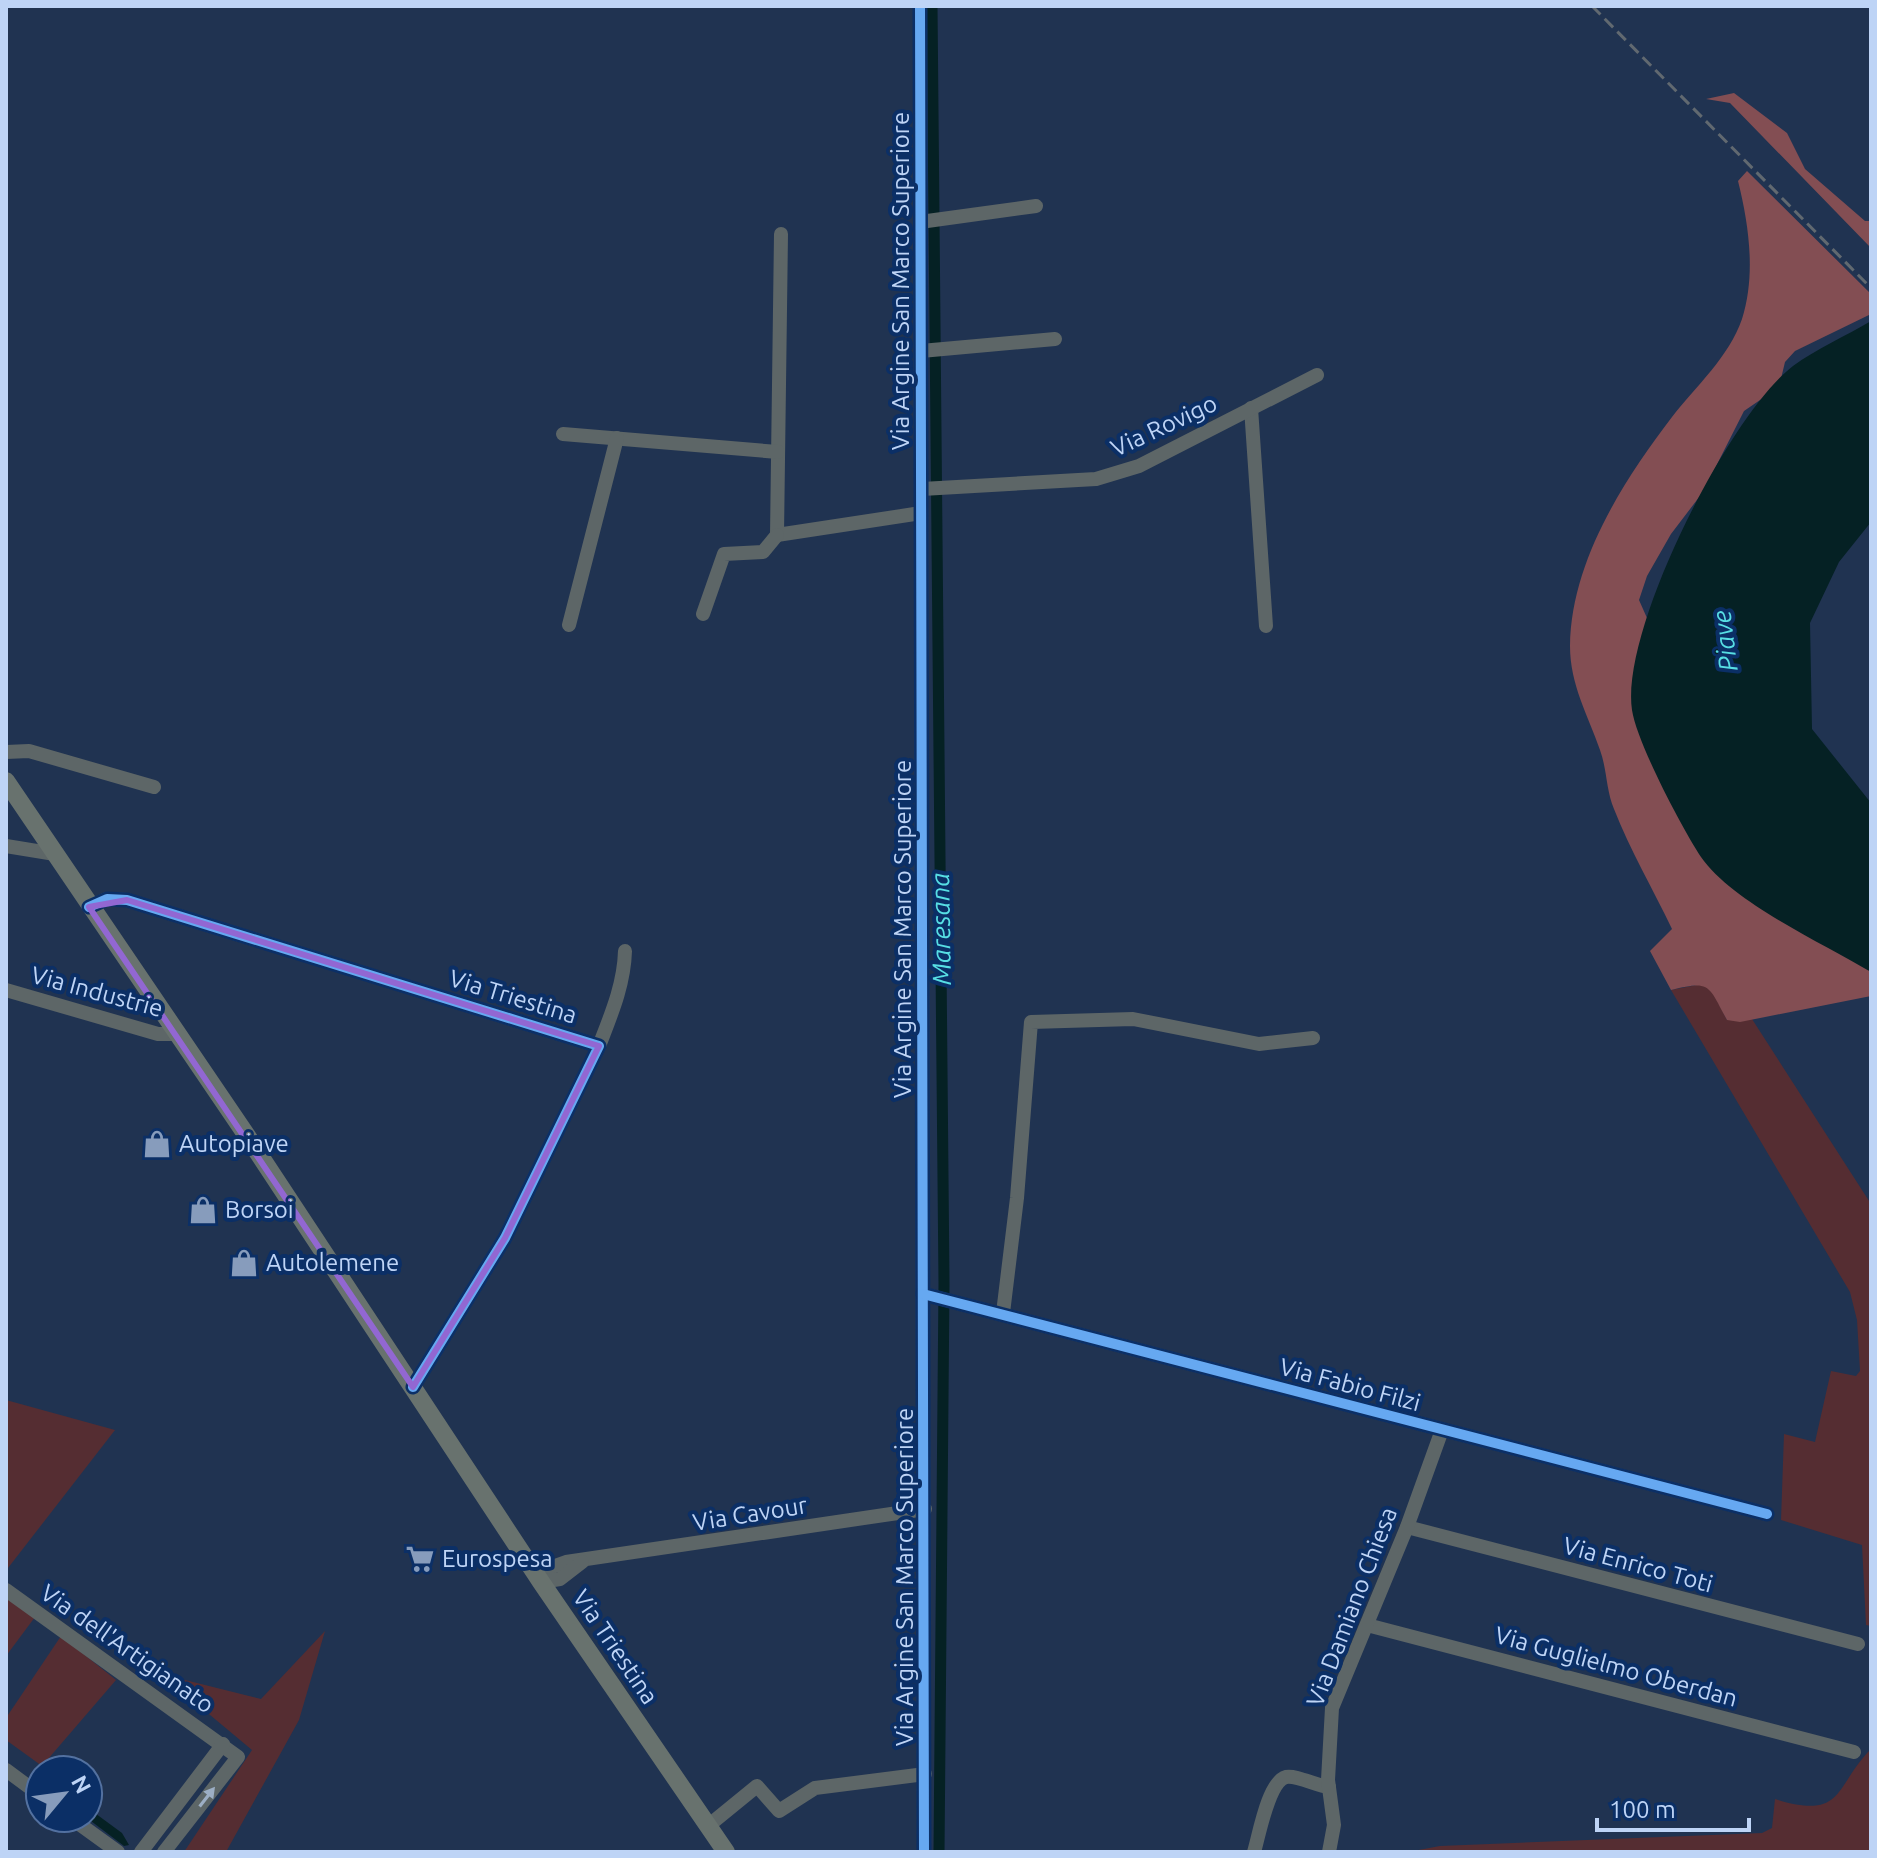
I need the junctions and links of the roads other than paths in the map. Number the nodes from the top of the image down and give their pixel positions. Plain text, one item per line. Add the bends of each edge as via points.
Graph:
1 (920, 6) edge
2 (1036, 206) dead end
3 (923, 222) junction
4 (781, 234) dead end
5 (1055, 339) dead end
6 (923, 351) junction
7 (1317, 375) dead end
8 (1251, 408) junction
9 (563, 434) dead end
10 (617, 438) junction
11 (778, 452) junction
12 (924, 490) junction
13 (921, 513) junction
14 (777, 535) junction
15 (703, 614) dead end
16 (569, 625) dead end
17 (1266, 626) dead end
18 (6, 752) edge
19 (6, 781) edge
20 (154, 787) dead end
21 (6, 846) edge
22 (55, 854) junction
23 (89, 907) junction
24 (625, 951) dead end
25 (6, 990) edge
26 (177, 1034) junction
27 (1313, 1038) dead end
28 (599, 1046) junction
29 (927, 1295) junction
30 (1003, 1313) junction
31 (413, 1387) junction
32 (1442, 1430) junction
33 (925, 1509) junction
34 (1767, 1514) dead end
35 (1407, 1527) junction
36 (541, 1582) junction
37 (6, 1590) edge
38 (1367, 1625) junction
39 (1858, 1644) dead end
40 (223, 1744) junction
41 (1854, 1752) dead end
42 (6, 1770) edge
43 (925, 1774) junction
44 (24, 1783) edge
45 (1329, 1787) junction
46 (708, 1826) junction
47 (91, 1834) edge
48 (110, 1849) edge
49 (141, 1852) edge
50 (164, 1852) edge
51 (726, 1852) edge
52 (924, 1852) edge
53 (1254, 1852) edge
54 (1329, 1852) edge

1 - 3 street, Via Argine San Marco Superiore
2 - 3 street
3 - 6 street, Via Argine San Marco Superiore
4 - 11 street
5 - 6 street
6 - 12 street, Via Argine San Marco Superiore
7 - 8 street, Via Rovigo
8 - 12 street, Via Rovigo via 1149,462 1096,479
8 - 17 street, Via Rovigo
9 - 10 street
10 - 11 street
10 - 16 street
11 - 14 street
12 - 13 street, Via Argine San Marco Superiore
13 - 14 street
13 - 29 street, Via Argine San Marco Superiore
14 - 15 street via 763,552 724,554
18 - 20 street via 29,751
19 - 22 main road, Via Triestina
21 - 22 street
22 - 23 main road, Via Triestina
23 - 26 main road, Via Triestina
23 - 28 street, Via Triestina via 107,899 152,907
24 - 28 street, Via Triestina via 620,988
25 - 26 street, Via Industrie via 144,1030
26 - 31 main road, Via Triestina
27 - 30 street via 1259,1044 1133,1019 1031,1022
28 - 31 street, Via Triestina via 505,1238
29 - 30 street, Via Fabio Filzi
29 - 33 street, Via Argine San Marco Superiore
30 - 32 street, Via Fabio Filzi
31 - 36 main road, Via Triestina
32 - 34 street, Via Fabio Filzi
32 - 35 street, Via Damiano Chiesa
33 - 36 street, Via Cavour via 582,1562 560,1579
33 - 43 street, Via Argine San Marco Superiore
35 - 38 street, Via Damiano Chiesa
35 - 39 street, Via Enrico Toti
36 - 46 main road, Via Triestina
37 - 40 street, Via dell'Artigianato
38 - 41 street, Via Guglielmo Oberdan
38 - 45 street, Via Damiano Chiesa via 1332,1708
40 - 49 street, Via dell'Artigianato
50 -> 40 street, Via dell'Artigianato via 238,1757
42 - 44 street
43 - 46 street via 815,1788 779,1811 757,1786
43 - 52 street, Via Argine San Marco Superiore
45 - 53 street via 1290,1778 1277,1783
45 - 54 street, Via Damiano Chiesa via 1334,1825
46 - 51 main road, Via Triestina
47 - 48 street

